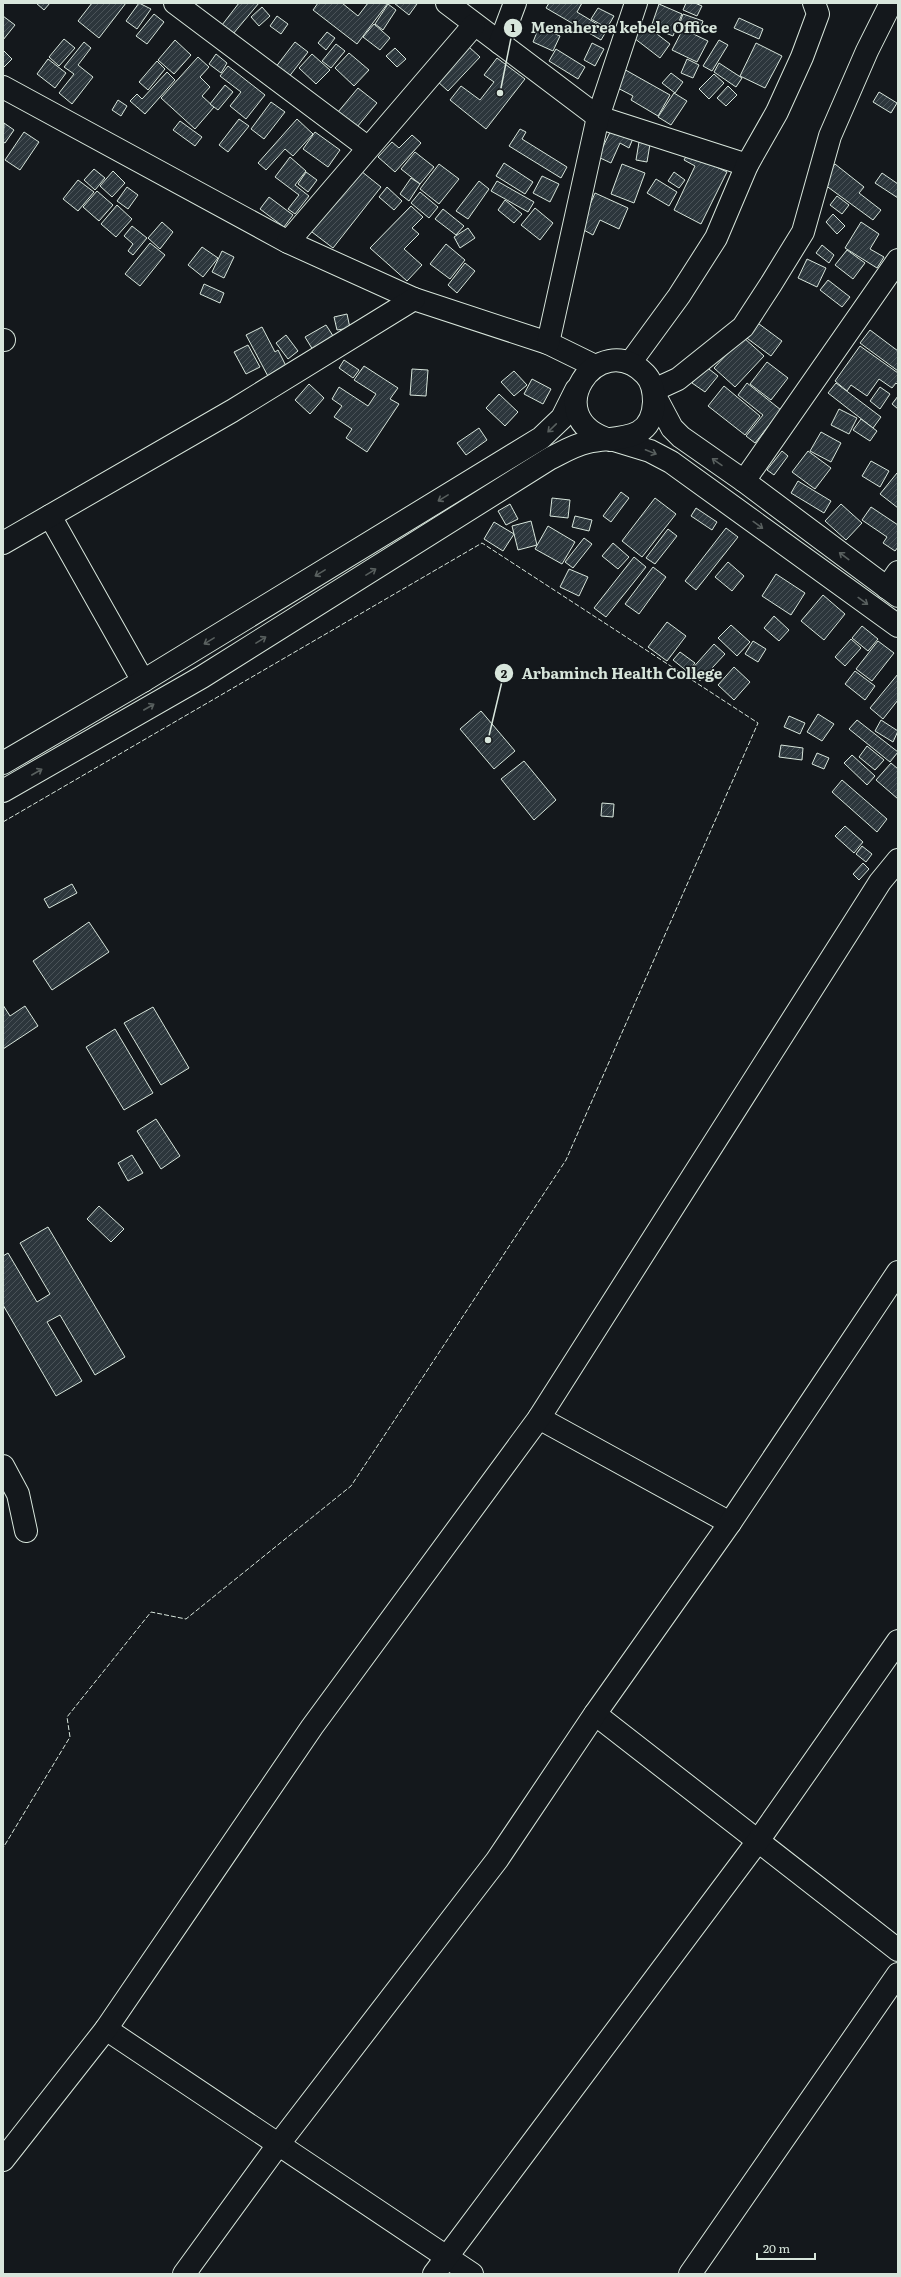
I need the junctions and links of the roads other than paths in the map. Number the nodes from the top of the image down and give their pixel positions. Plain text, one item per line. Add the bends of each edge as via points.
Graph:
1 (175, 3) edge
2 (447, 3) edge
3 (515, 3) edge
4 (636, 3) edge
5 (814, 3) edge
6 (891, 3) edge
7 (474, 25) junction
8 (500, 43) junction
9 (3, 87) edge
10 (598, 117) junction
11 (368, 147) junction
12 (747, 165) junction
13 (288, 242) junction
14 (898, 260) edge
15 (414, 299) junction
16 (548, 343) junction
17 (630, 363) junction
18 (595, 366) junction
19 (579, 383) junction
20 (654, 392) junction
21 (612, 440) junction
22 (744, 481) junction
23 (50, 516) junction
24 (3, 543) edge
25 (894, 585) edge
26 (898, 626) edge
27 (143, 682) junction
28 (3, 763) edge
29 (3, 791) edge
30 (898, 860) edge
31 (898, 1273) edge
32 (539, 1418) junction
33 (3, 1466) edge
34 (730, 1523) junction
35 (26, 1530) dead end
36 (898, 1641) edge
37 (595, 1714) junction
38 (758, 1841) junction
39 (898, 1950) edge
40 (898, 1974) edge
41 (106, 2029) junction
42 (278, 2145) junction
43 (3, 2160) edge
44 (446, 2256) junction
45 (184, 2274) edge
46 (434, 2274) edge
47 (472, 2274) edge
48 (690, 2274) edge

1 - 11 street
2 - 7 street
3 - 8 street
4 - 10 street
5 - 12 street via 818,14 802,57 777,112
6 - 20 street via 830,136 803,232 775,278 743,327 678,379
7 - 8 street
7 - 11 street
8 - 10 street
9 - 13 street
10 - 12 street
10 - 16 street
11 - 13 street
12 - 17 street via 716,238 679,296
13 - 15 street
14 - 22 street
15 - 16 street
15 - 23 street via 232,411
16 - 18 street
17 - 18 street via 612,360
17 - 20 street via 645,374
18 - 19 street
19 - 21 street via 575,395 580,419 593,433
19 -> 27 street via 562,418 541,438
20 - 21 street via 654,412 645,427 631,437
22 -> 20 street via 681,437 672,428
21 -> 26 street via 650,451 671,462
29 -> 21 street via 202,677 548,459 577,445
25 -> 22 street
23 - 24 street
23 - 27 street
27 - 28 street
30 - 32 street via 880,882
31 - 34 street
32 - 34 street
32 - 41 street via 312,1727
33 - 35 street via 18,1494
34 - 37 street
36 - 38 street
37 - 38 street
37 - 42 street via 497,1860
38 - 39 street
38 - 44 street
40 - 48 street
41 - 42 street
41 - 43 street
42 - 44 street
42 - 45 street
44 - 46 street
44 - 47 street

